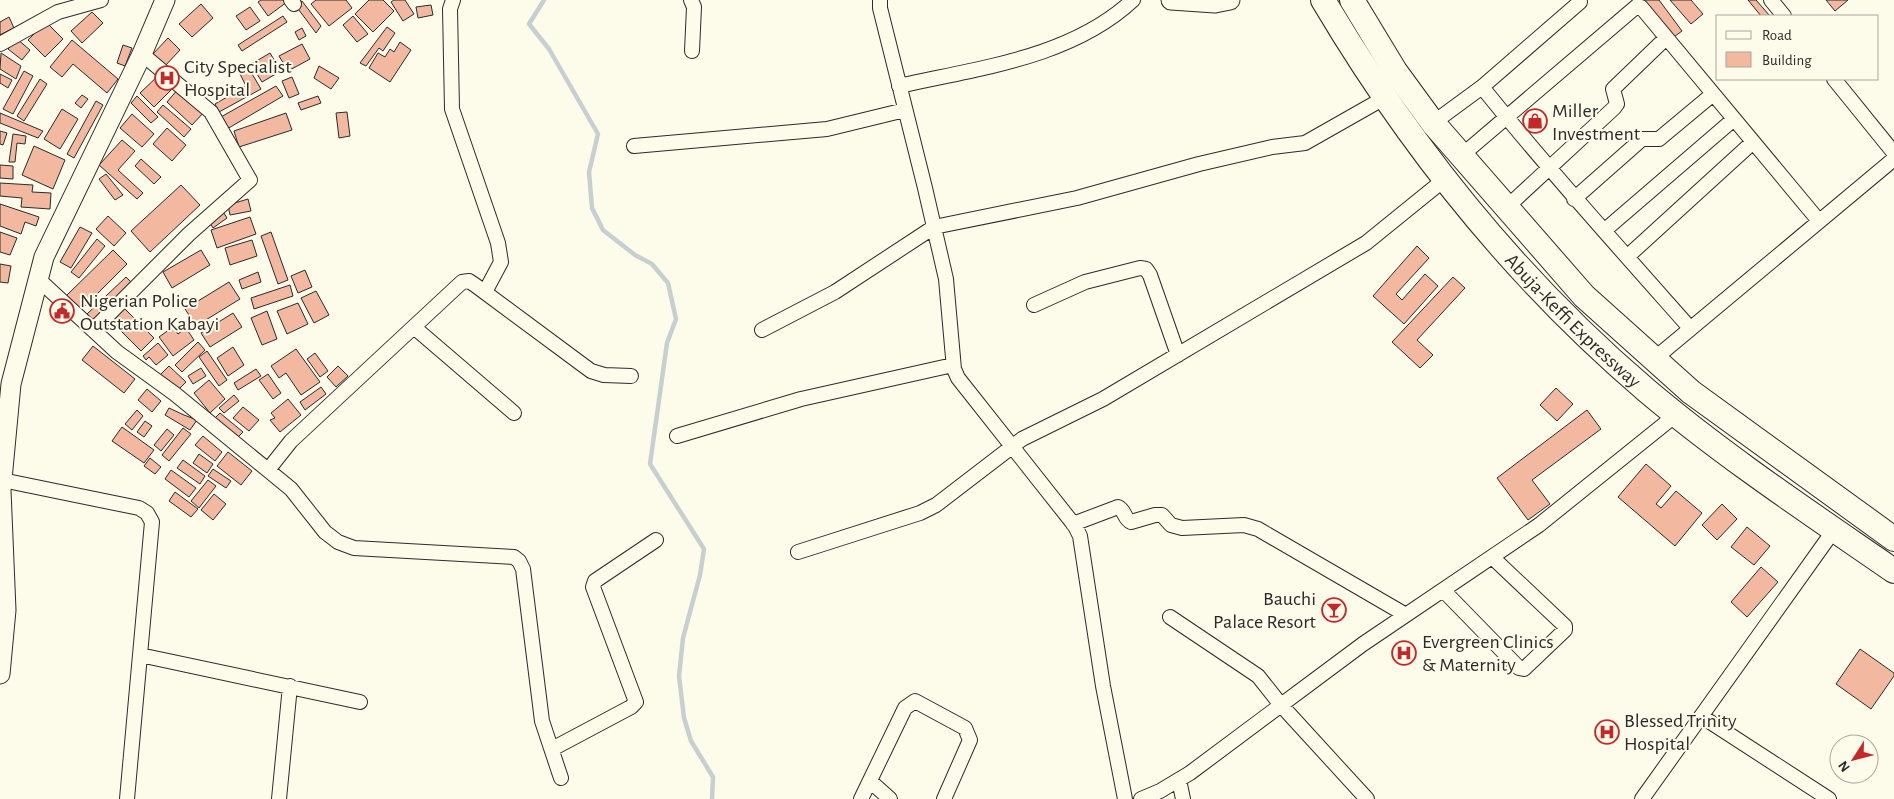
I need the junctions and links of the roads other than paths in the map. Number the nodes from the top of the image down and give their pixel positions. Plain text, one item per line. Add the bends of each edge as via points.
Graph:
1 (101, 0) edge
2 (165, 0) edge
3 (453, 0) edge
4 (691, 0) edge
5 (880, 0) edge
6 (1133, 0) edge
7 (1171, 0) edge
8 (1230, 0) edge
9 (1323, 0) edge
10 (1352, 0) edge
11 (1770, 0) edge
12 (1580, 2) dead end
13 (1783, 15) edge
14 (1666, 38) junction
15 (0, 44) edge
16 (692, 51) dead end
17 (142, 54) junction
18 (1835, 80) edge
19 (899, 86) junction
20 (1482, 87) junction
21 (1713, 94) junction
22 (1386, 97) junction
23 (905, 110) junction
24 (1506, 117) junction
25 (1734, 119) junction
26 (1433, 123) junction
27 (1753, 142) junction
28 (634, 146) dead end
29 (1894, 153) edge
30 (1461, 156) junction
31 (1894, 159) edge
32 (1548, 168) junction
33 (1445, 179) junction
34 (1485, 184) junction
35 (1574, 199) junction
36 (1462, 201) junction
37 (1506, 208) junction
38 (1819, 221) junction
39 (934, 227) junction
40 (1523, 228) junction
41 (1605, 230) junction
42 (1500, 245) junction
43 (1628, 256) junction
44 (38, 279) junction
45 (485, 292) junction
46 (1034, 305) dead end
47 (414, 328) junction
48 (1690, 328) junction
49 (93, 330) junction
50 (762, 330) dead end
51 (1178, 355) junction
52 (1653, 360) junction
53 (953, 364) junction
54 (631, 376) dead end
55 (514, 413) dead end
56 (1677, 414) junction
57 (4, 426) edge
58 (677, 436) dead end
59 (1012, 446) junction
60 (268, 470) junction
61 (2, 480) junction
62 (1073, 524) junction
63 (1834, 530) junction
64 (1894, 539) edge
65 (656, 540) dead end
66 (798, 552) dead end
67 (1492, 557) junction
68 (1894, 571) edge
69 (1443, 590) junction
70 (1406, 615) junction
71 (1170, 617) dead end
72 (140, 655) junction
73 (0, 674) edge
74 (290, 686) junction
75 (360, 702) dead end
76 (1281, 705) junction
77 (1701, 716) junction
78 (552, 749) junction
79 (561, 778) dead end
80 (1178, 780) junction
81 (870, 781) junction
82 (127, 799) edge
83 (278, 799) edge
84 (861, 799) edge
85 (890, 799) edge
86 (944, 799) edge
87 (1125, 799) edge
88 (1141, 799) edge
89 (1183, 799) edge
90 (1367, 799) edge
91 (1642, 799) edge
92 (1830, 799) edge

1 - 15 street via 58,12
2 - 17 street
3 - 45 street via 450,10 452,109 498,243 501,262
4 - 16 street via 694,7
5 - 19 street
6 - 19 street via 1102,23 1037,54
7 - 8 street via 1214,3
9 - 22 highway, Abuja-Keffi Expressway
10 - 26 highway, Abuja-Keffi Expressway via 1395,71
11 - 13 street
12 - 20 street
14 - 21 street
14 - 24 street via 1641,8 1633,8
14 - 32 street via 1613,89 1617,104
17 - 44 street via 44,257
17 - 49 street via 211,112 250,180 189,234
18 - 29 street
19 - 23 street
20 - 24 street
20 - 26 street
21 - 25 street
21 - 35 street via 1659,139 1642,139
22 - 33 highway, Abuja-Keffi Expressway
22 - 39 street via 1305,143 1272,146 1077,198
23 - 28 street via 827,129
23 - 39 street
24 - 30 street
24 - 32 street
25 - 27 street
25 - 41 street
26 - 30 highway, Abuja-Keffi Expressway
27 - 38 street
27 - 43 street
30 - 34 highway, Abuja-Keffi Expressway
31 - 38 street
32 - 35 street
32 - 37 street
33 - 36 highway, Abuja-Keffi Expressway
33 - 51 street via 1366,243
34 - 36 highway via 1470,199
34 - 37 highway, Abuja-Keffi Expressway
35 - 41 street
36 - 42 highway, Abuja-Keffi Expressway
37 - 40 highway, Abuja-Keffi Expressway
38 - 48 street
39 - 50 street via 835,292
39 - 53 street via 946,279
40 - 42 highway via 1509,233
40 - 52 highway, Abuja-Keffi Expressway via 1584,296
41 - 43 street
42 - 56 highway, Abuja-Keffi Expressway via 1591,340
43 - 48 street
44 - 49 street
44 - 57 street via 11,384
45 - 47 street via 469,281 462,282
45 - 54 street via 591,371
46 - 51 street via 1085,282 1146,269
47 - 55 street
47 - 60 street via 292,442
48 - 52 street
49 - 60 street
51 - 59 street via 1103,399
52 - 64 highway, Abuja-Keffi Expressway via 1758,442
53 - 58 street via 801,399
53 - 59 street via 958,378
56 - 63 highway, Abuja-Keffi Expressway
56 - 67 street via 1539,525
57 - 61 street
59 - 62 street
59 - 66 street via 936,505
60 - 78 street via 291,489 325,532 354,548 514,557 519,560 524,570 542,721
61 - 72 street via 139,508 147,513 152,522
61 - 73 street via 6,610
62 - 70 street via 1118,506 1131,522 1162,515 1171,525 1182,528 1244,524
62 - 87 street via 1080,536 1103,686
63 - 68 highway, Abuja-Keffi Expressway
63 - 77 street
65 - 78 street via 595,581 593,587 636,702
67 - 69 street
67 - 69 street via 1565,626 1565,630 1524,669 1519,668
69 - 70 street
70 - 76 street
71 - 76 street via 1258,676
72 - 74 street
72 - 82 street
74 - 75 street
74 - 83 street
76 - 80 street
76 - 90 street
77 - 91 street
77 - 92 street
78 - 79 street
80 - 88 street
80 - 89 street
81 - 84 street
81 - 85 street
81 - 86 street via 905,708 915,701 965,728 968,733 970,740

